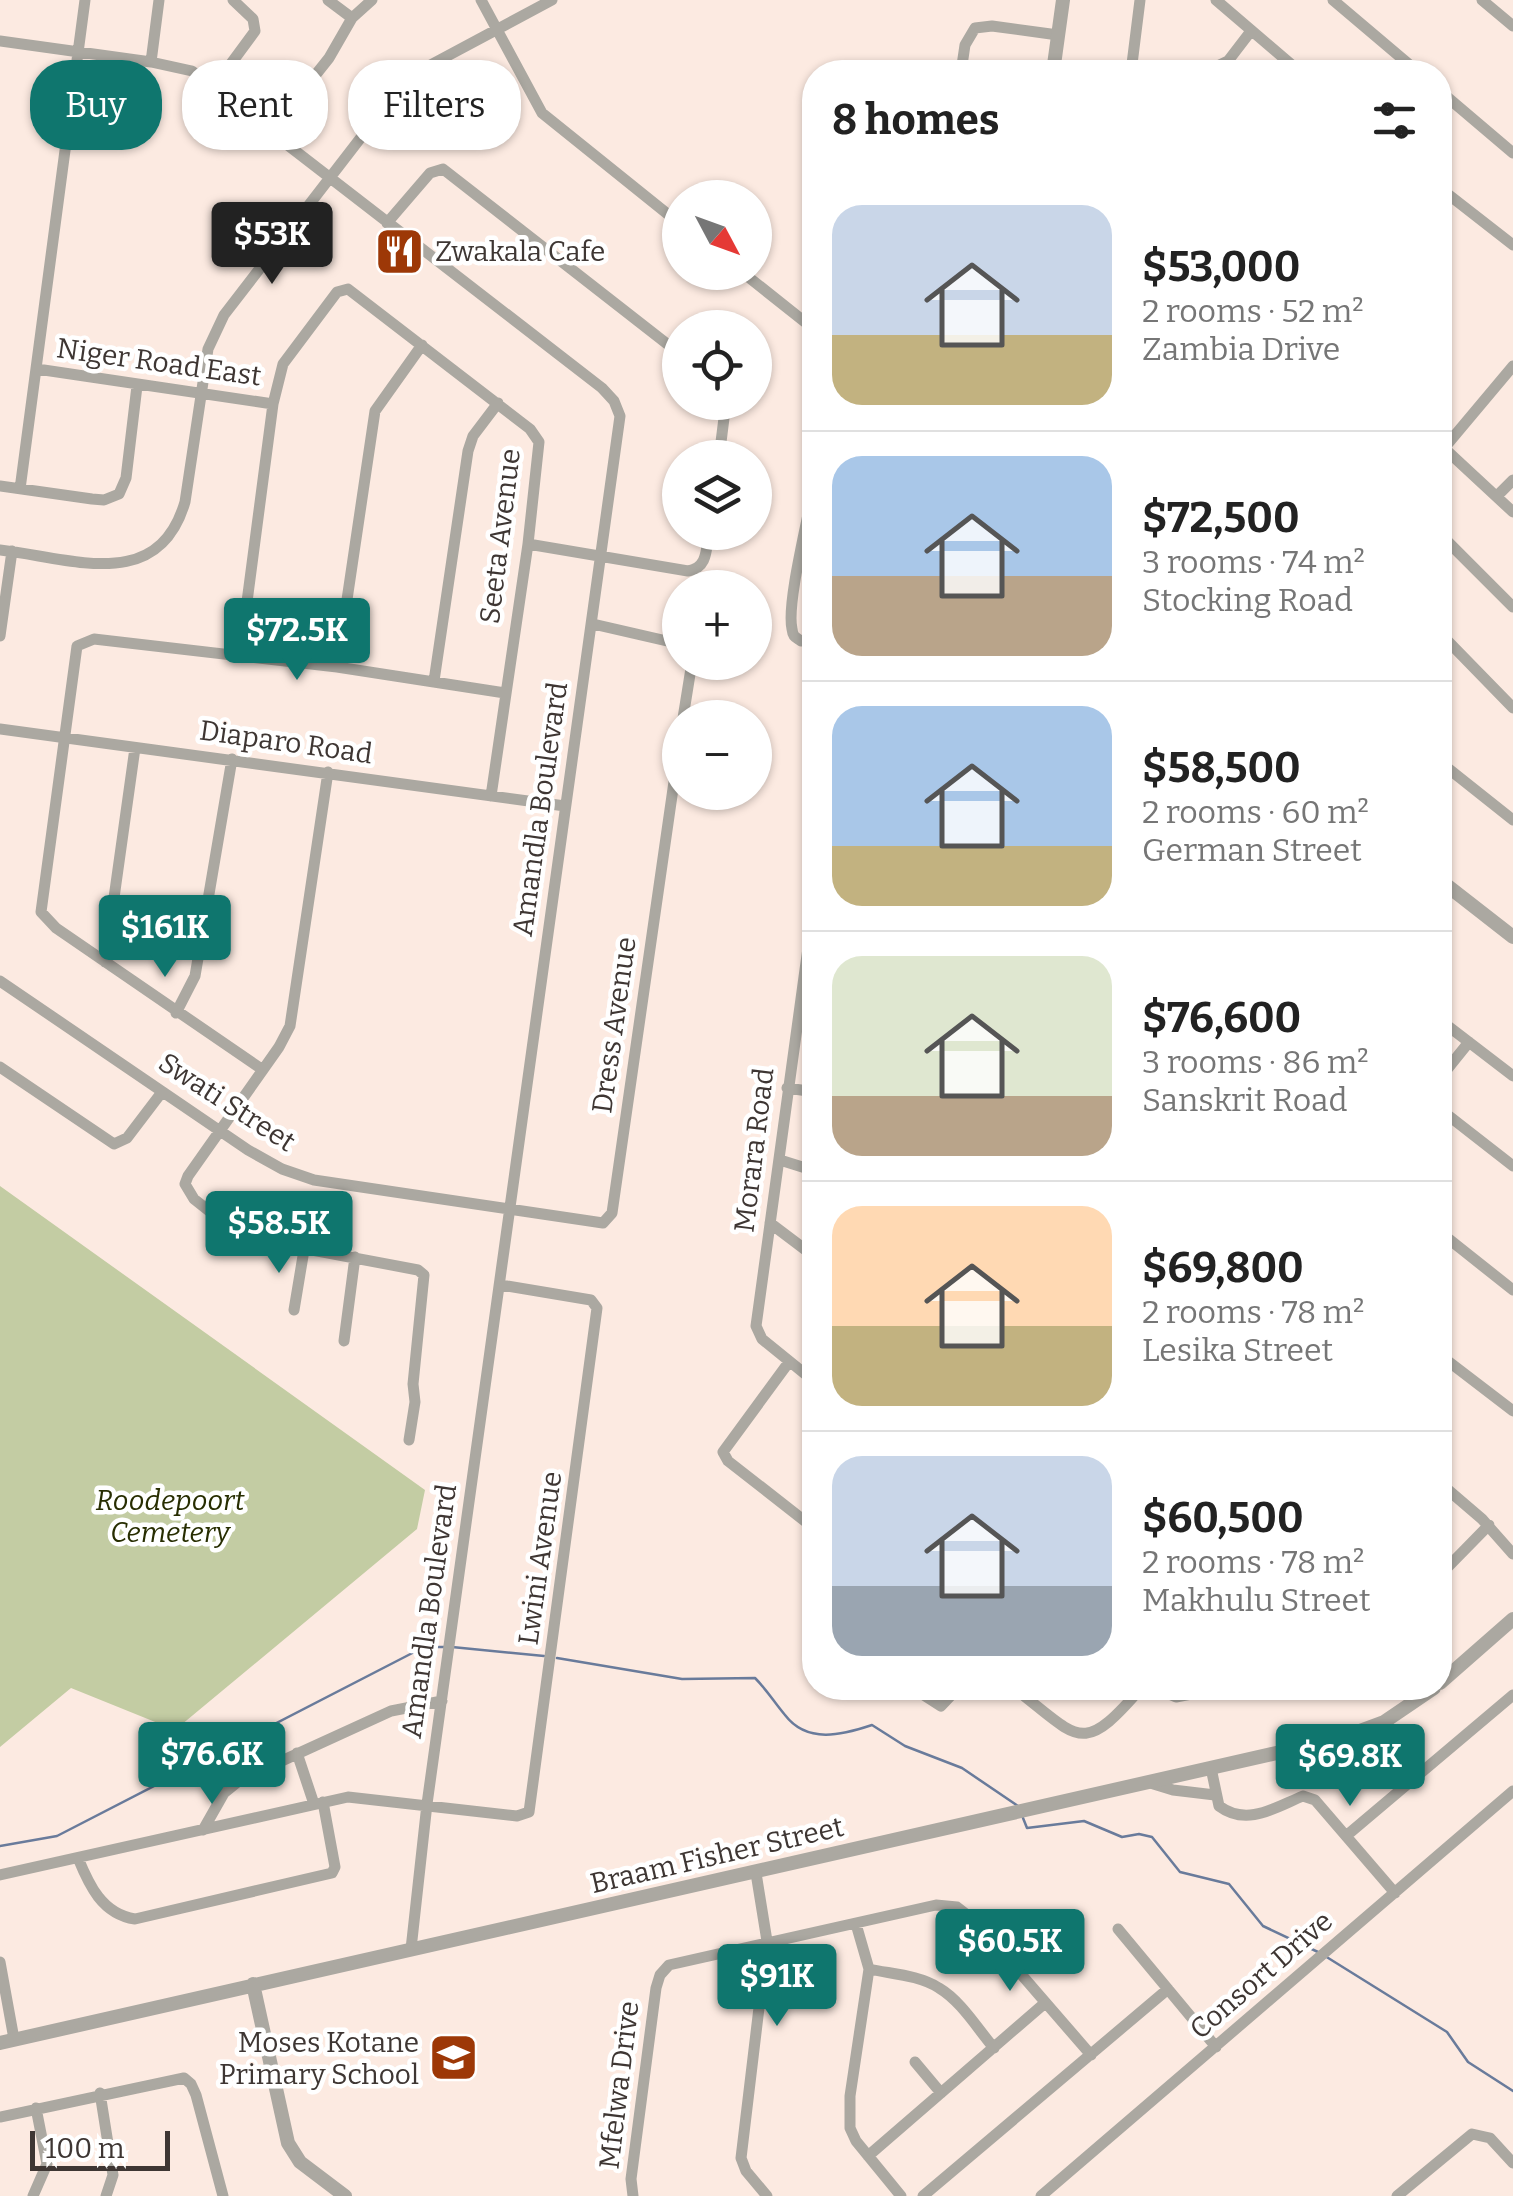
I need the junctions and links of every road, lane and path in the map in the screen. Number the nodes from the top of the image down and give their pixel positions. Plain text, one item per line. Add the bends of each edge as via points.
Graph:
1 (85, 0) edge
2 (159, 0) edge
3 (233, 0) edge
4 (328, 0) edge
5 (372, 0) edge
6 (482, 0) edge
7 (552, 0) edge
8 (1063, 0) edge
9 (1140, 0) edge
10 (1216, 0) edge
11 (1333, 0) edge
12 (1482, 0) edge
13 (352, 18) junction
14 (1513, 26) edge
15 (496, 30) junction
16 (1251, 31) junction
17 (1058, 35) junction
18 (0, 41) edge
19 (78, 52) junction
20 (136, 60) edge
21 (150, 60) edge
22 (233, 60) edge
23 (327, 60) edge
24 (962, 60) edge
25 (1055, 60) edge
26 (1132, 60) edge
27 (1229, 60) edge
28 (1286, 60) edge
29 (1404, 60) edge
30 (1452, 101) edge
31 (293, 150) edge
32 (1513, 154) edge
33 (329, 179) junction
34 (1452, 197) edge
35 (662, 210) edge
36 (386, 223) junction
37 (1513, 245) edge
38 (765, 290) edge
39 (802, 320) edge
40 (662, 340) edge
41 (422, 345) junction
42 (1513, 366) edge
43 (36, 369) junction
44 (137, 386) junction
45 (200, 394) junction
46 (498, 403) junction
47 (273, 404) junction
48 (1452, 438) edge
49 (1452, 458) edge
50 (1513, 480) edge
51 (0, 486) edge
52 (20, 489) junction
53 (1498, 496) junction
54 (1513, 512) edge
55 (528, 544) junction
56 (1452, 546) edge
57 (6, 550) edge
58 (706, 550) edge
59 (802, 550) edge
60 (602, 559) junction
61 (1513, 607) edge
62 (592, 624) junction
63 (0, 636) edge
64 (662, 640) edge
65 (801, 641) dead end
66 (1452, 645) edge
67 (240, 655) junction
68 (337, 667) junction
69 (434, 681) junction
70 (505, 693) junction
71 (1513, 708) edge
72 (0, 729) edge
73 (64, 739) junction
74 (135, 748) junction
75 (232, 759) junction
76 (328, 772) junction
77 (1452, 772) edge
78 (491, 796) junction
79 (565, 806) junction
80 (670, 810) edge
81 (1513, 820) edge
82 (1452, 890) edge
83 (1513, 938) edge
84 (105, 962) junction
85 (0, 981) edge
86 (802, 986) edge
87 (176, 1013) junction
88 (1452, 1029) edge
89 (1469, 1042) junction
90 (1452, 1063) edge
91 (0, 1067) edge
92 (263, 1070) junction
93 (1513, 1076) edge
94 (787, 1088) junction
95 (802, 1090) edge
96 (162, 1092) junction
97 (1452, 1118) edge
98 (219, 1131) junction
99 (780, 1160) junction
100 (1513, 1166) edge
101 (802, 1167) edge
102 (512, 1208) junction
103 (770, 1223) junction
104 (1452, 1242) edge
105 (802, 1247) edge
106 (304, 1250) junction
107 (355, 1256) junction
108 (501, 1285) junction
109 (1513, 1290) edge
110 (294, 1310) dead end
111 (344, 1341) dead end
112 (789, 1362) junction
113 (1452, 1364) edge
114 (802, 1372) edge
115 (1513, 1412) edge
116 (409, 1440) dead end
117 (1452, 1494) edge
118 (802, 1518) edge
119 (1488, 1525) junction
120 (1513, 1554) edge
121 (1452, 1562) edge
122 (1513, 1620) edge
123 (1452, 1672) edge
124 (1513, 1695) edge
125 (1030, 1700) edge
126 (1131, 1700) edge
127 (1417, 1700) edge
128 (442, 1701) junction
129 (298, 1752) junction
130 (1211, 1768) junction
131 (1147, 1782) junction
132 (1513, 1791) edge
133 (1216, 1794) junction
134 (319, 1803) junction
135 (427, 1804) junction
136 (203, 1830) junction
137 (1346, 1836) junction
138 (78, 1858) junction
139 (756, 1873) junction
140 (0, 1874) edge
141 (1396, 1893) junction
142 (856, 1924) junction
143 (1118, 1930) dead end
144 (767, 1941) junction
145 (411, 1949) junction
146 (0, 1962) edge
147 (868, 1969) junction
148 (253, 1984) junction
149 (1168, 1989) junction
150 (1045, 2003) junction
151 (7, 2041) edge
152 (1216, 2046) junction
153 (994, 2048) junction
154 (1091, 2055) junction
155 (915, 2062) dead end
156 (100, 2093) junction
157 (941, 2094) junction
158 (36, 2108) junction
159 (0, 2117) edge
160 (868, 2156) junction
161 (1513, 2163) edge
162 (33, 2196) edge
163 (106, 2196) edge
164 (222, 2196) edge
165 (345, 2196) edge
166 (633, 2196) edge
167 (766, 2196) edge
168 (901, 2196) edge
169 (923, 2196) edge
170 (1041, 2196) edge
171 (1397, 2196) edge

1 - 19 street
2 - 21 street
3 - 22 street via 256,27
4 - 13 street
5 - 13 street
6 - 15 street
7 - 15 street
8 - 17 street
9 - 26 street
10 - 16 street
11 - 29 street
12 - 14 street
13 - 23 street
15 - 33 street via 407,80
15 - 35 street via 547,120
16 - 27 street
16 - 28 street
17 - 24 street via 976,28
17 - 25 street
18 - 19 street, Amandla Boulevard
19 - 20 street, Amandla Boulevard
19 - 43 street
30 - 32 street
31 - 33 street, Amandla Boulevard
33 - 36 street, Amandla Boulevard
33 - 45 street via 216,326
34 - 37 street
36 - 40 street via 430,172 443,168
36 - 60 street, Amandla Boulevard via 614,401 620,433
38 - 39 street
41 - 46 street, Seeta Avenue
41 - 47 street, Seeta Avenue via 356,293 341,290 286,359
41 - 68 street via 375,411
42 - 48 street
43 - 44 street, Niger Road East
43 - 52 street
44 - 45 street, Niger Road East
44 - 52 street via 119,494 92,500
45 - 47 street, Niger Road East
45 - 57 street via 185,502 165,542 116,565
46 - 55 street, Seeta Avenue via 539,442
46 - 69 street via 468,451
47 - 67 street, Seeta Avenue
49 - 53 street
50 - 53 street
51 - 52 street
53 - 54 street
55 - 60 street
55 - 70 street, Seeta Avenue
56 - 61 street
57 - 63 street
58 - 60 street via 694,570
59 - 65 street via 791,628
60 - 62 street, Amandla Boulevard
62 - 64 street
62 - 79 street, Amandla Boulevard
66 - 71 street
67 - 68 street
67 - 73 street via 81,642
68 - 69 street
69 - 70 street
70 - 78 street, Seeta Avenue
72 - 73 street, Diaparo Road
73 - 74 street, Diaparo Road
73 - 84 street via 41,912
74 - 75 street, Diaparo Road
74 - 84 street
75 - 76 street, Diaparo Road
75 - 87 street via 197,966
76 - 78 street, Diaparo Road
76 - 92 street via 290,1026
77 - 81 street
78 - 79 street, Diaparo Road
79 - 102 street, Amandla Boulevard
80 - 102 street, Dress Avenue via 610,1216 598,1222
82 - 83 street
84 - 87 street
85 - 96 street, Swati Street
86 - 94 street, Morara Road
87 - 92 street
88 - 89 street
89 - 90 street
89 - 93 street
91 - 96 street via 114,1144 127,1138
92 - 98 street
94 - 95 street
94 - 99 street, Morara Road
96 - 98 street, Swati Street
97 - 100 street
98 - 102 street, Swati Street via 300,1176
98 - 106 street via 188,1176 189,1194 254,1239
99 - 101 street
99 - 103 street, Morara Road
102 - 108 street, Amandla Boulevard
103 - 105 street
103 - 112 street, Morara Road via 756,1326
104 - 109 street
106 - 107 street
106 - 110 street
107 - 111 street
107 - 116 street via 424,1275
108 - 128 street, Amandla Boulevard
108 - 135 street, Lwini Avenue via 591,1300 597,1308 554,1649 528,1814
112 - 114 street, Morara Road
112 - 118 street via 723,1454
113 - 115 street
117 - 119 street
119 - 120 street
119 - 121 street
122 - 123 street
124 - 137 street
125 - 126 street via 1085,1734 1112,1722
127 - 130 street, Braam Fisher Street via 1364,1730
128 - 129 street via 391,1710
128 - 135 street, Amandla Boulevard
129 - 134 street
129 - 136 street via 234,1783
130 - 131 street, Braam Fisher Street
130 - 133 street
131 - 133 street
131 - 139 street, Braam Fisher Street
132 - 141 street, Consort Drive
133 - 137 street via 1219,1806 1243,1816 1309,1797
134 - 135 street via 353,1796
134 - 136 street
134 - 138 street via 334,1868 326,1875 131,1918 96,1897
135 - 145 street, Amandla Boulevard
136 - 138 street
137 - 141 street
138 - 140 street
139 - 144 street
139 - 145 street, Braam Fisher Street
141 - 152 street, Consort Drive
142 - 144 street, Mfelwa Drive
142 - 147 street
142 - 150 street, Mfelwa Drive via 944,1904 969,1914
143 - 149 street
144 - 166 street, Mfelwa Drive via 670,1965 660,1974
144 - 167 street via 741,2145 746,2170
145 - 148 street, Braam Fisher Street
146 - 151 street
147 - 153 street via 940,1988
147 - 160 street via 848,2115
148 - 151 street, Braam Fisher Street
148 - 165 street via 288,2144 300,2162
149 - 152 street
149 - 154 street
150 - 153 street
150 - 154 street
152 - 170 street, Consort Drive
153 - 157 street
154 - 169 street
155 - 157 street
156 - 158 street
156 - 163 street via 113,2175
156 - 164 street via 188,2080
157 - 160 street
158 - 159 street
158 - 162 street via 47,2164
160 - 168 street
161 - 171 street via 1490,2138 1472,2134

